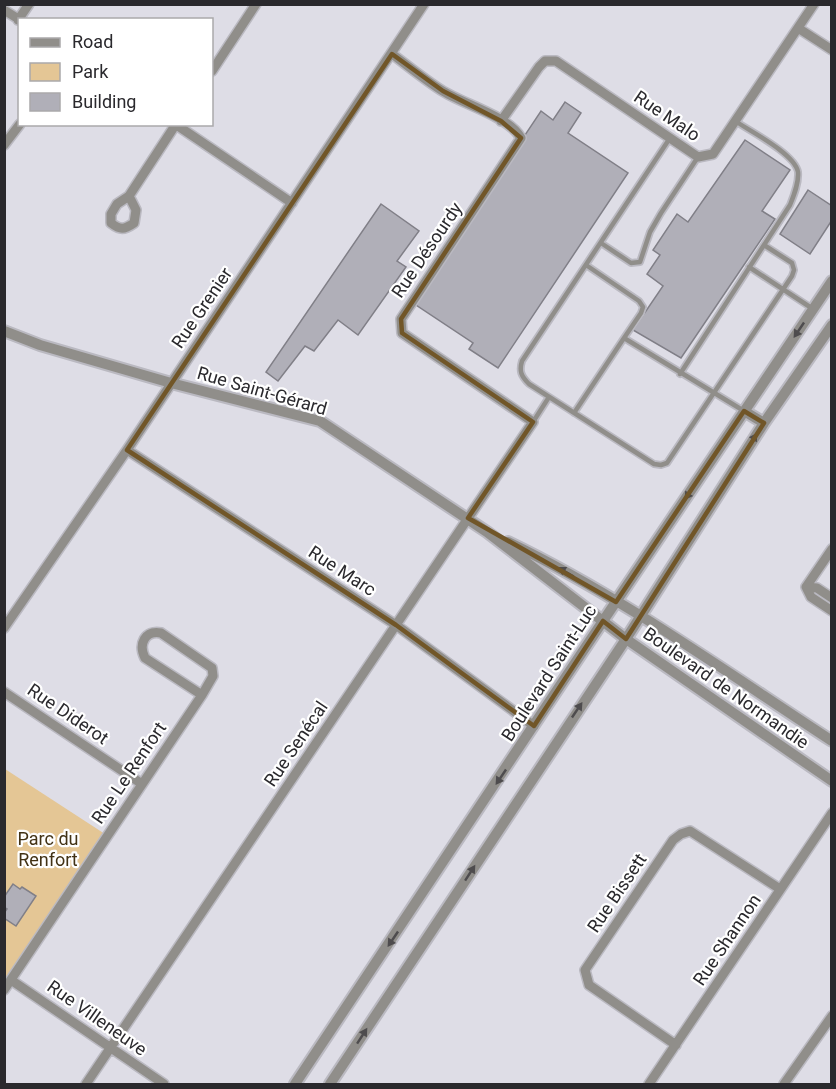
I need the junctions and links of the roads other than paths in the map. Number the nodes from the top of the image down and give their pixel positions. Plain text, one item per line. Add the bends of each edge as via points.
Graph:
1 (29, 4) edge
2 (256, 4) edge
3 (424, 4) edge
4 (814, 4) edge
5 (4, 10) edge
6 (20, 18) edge
7 (18, 19) edge
8 (798, 28) junction
9 (831, 50) edge
10 (392, 54) junction
11 (213, 69) edge
12 (501, 120) junction
13 (735, 121) junction
14 (18, 126) edge
15 (175, 126) edge
16 (177, 126) edge
17 (670, 138) junction
18 (4, 145) edge
19 (698, 157) junction
20 (129, 196) dead end
21 (292, 203) junction
22 (601, 243) junction
23 (764, 245) junction
24 (586, 265) junction
25 (749, 267) junction
26 (831, 281) edge
27 (782, 289) junction
28 (813, 309) junction
29 (831, 325) edge
30 (4, 331) edge
31 (624, 338) junction
32 (680, 374) junction
33 (171, 383) junction
34 (713, 394) junction
35 (549, 397) junction
36 (744, 411) junction
37 (574, 413) junction
38 (532, 422) junction
39 (764, 423) junction
40 (127, 450) junction
41 (468, 518) junction
42 (487, 532) junction
43 (831, 549) edge
44 (806, 587) junction
45 (831, 598) edge
46 (616, 602) junction
47 (831, 611) edge
48 (639, 615) junction
49 (603, 621) junction
50 (396, 625) junction
51 (4, 628) edge
52 (626, 639) junction
53 (4, 692) edge
54 (202, 695) junction
55 (534, 726) junction
56 (831, 741) edge
57 (831, 781) edge
58 (142, 784) junction
59 (831, 813) edge
60 (780, 889) junction
61 (11, 980) junction
62 (4, 990) edge
63 (831, 1016) edge
64 (676, 1045) junction
65 (111, 1048) junction
66 (86, 1084) edge
67 (164, 1084) edge
68 (295, 1084) edge
69 (330, 1084) edge
70 (649, 1084) edge
71 (784, 1084) edge

1 - 6 street
2 - 11 street
3 - 10 street, Rue Grenier
4 - 8 street, Rue Malo
5 - 7 street
8 - 9 street
8 - 13 street, Rue Malo
10 - 12 street via 443,91
10 - 21 street, Rue Grenier
12 - 17 street, Rue Malo via 538,67 545,61 556,61
12 - 38 street, Rue Désourdy via 521,138 401,319 401,326 402,333
13 - 19 street, Rue Malo via 713,154
13 - 23 lane via 790,158 798,171 790,205
14 - 18 street
15 - 20 street
16 - 21 street
17 - 19 street, Rue Malo
17 - 22 lane
19 - 22 lane via 661,213 640,262 631,263
21 - 33 street, Rue Grenier
22 - 24 lane
23 - 25 lane
23 - 27 lane via 792,263 794,270
24 - 31 lane via 643,307
24 - 35 lane via 519,369 529,384
25 - 27 lane
25 - 32 lane
26 - 28 street, Boulevard Saint-Luc
27 - 28 lane
27 - 34 lane
28 -> 36 street, Boulevard Saint-Luc
29 - 39 street
30 - 33 street, Rue Saint-Gérard
31 - 32 lane
31 - 37 lane
32 - 34 lane
33 - 40 street, Rue Grenier
33 - 41 street, Rue Saint-Gérard via 320,421
34 - 36 lane
34 - 37 lane via 667,462 661,465
35 - 37 lane
35 - 38 lane
36 - 39 street
36 -> 46 street, Boulevard Saint-Luc
38 - 41 street, Rue Senécal
48 -> 39 street
40 - 50 street, Rue Marc
40 - 51 street, Rue Grenier
41 - 42 street, Rue Saint-Gérard
41 - 50 street, Rue Senécal
46 -> 42 street, Rue Saint-Gérard via 551,563
42 - 49 street, Rue Saint-Gérard
43 - 44 street
44 - 45 street via 817,588
44 - 47 street via 811,597
46 - 48 street, Boulevard de Normandie
46 - 49 street, Boulevard Saint-Luc
48 - 52 street
48 - 56 street, Boulevard de Normandie
49 - 52 street, Boulevard de Normandie
49 - 55 street, Boulevard Saint-Luc
50 - 55 street, Rue Marc
50 - 65 street, Rue Senécal
52 - 57 street, Boulevard de Normandie
69 -> 52 street
53 - 58 street, Rue Diderot
54 - 54 street, Rue Le Renfort via 213,676 212,668 161,633 147,635 141,651 145,658
54 - 58 street, Rue Le Renfort
55 -> 68 street, Boulevard Saint-Luc
58 - 61 street, Rue Le Renfort
59 - 60 street, Rue Shannon
60 - 64 street, Rue Shannon
60 - 64 street, Rue Bissett via 690,831 681,834 673,840 585,970 589,985
61 - 62 street, Rue Le Renfort
61 - 65 street, Rue Villeneuve
63 - 71 street
64 - 70 street, Rue Shannon
65 - 66 street, Rue Senécal
65 - 67 street, Rue Villeneuve

